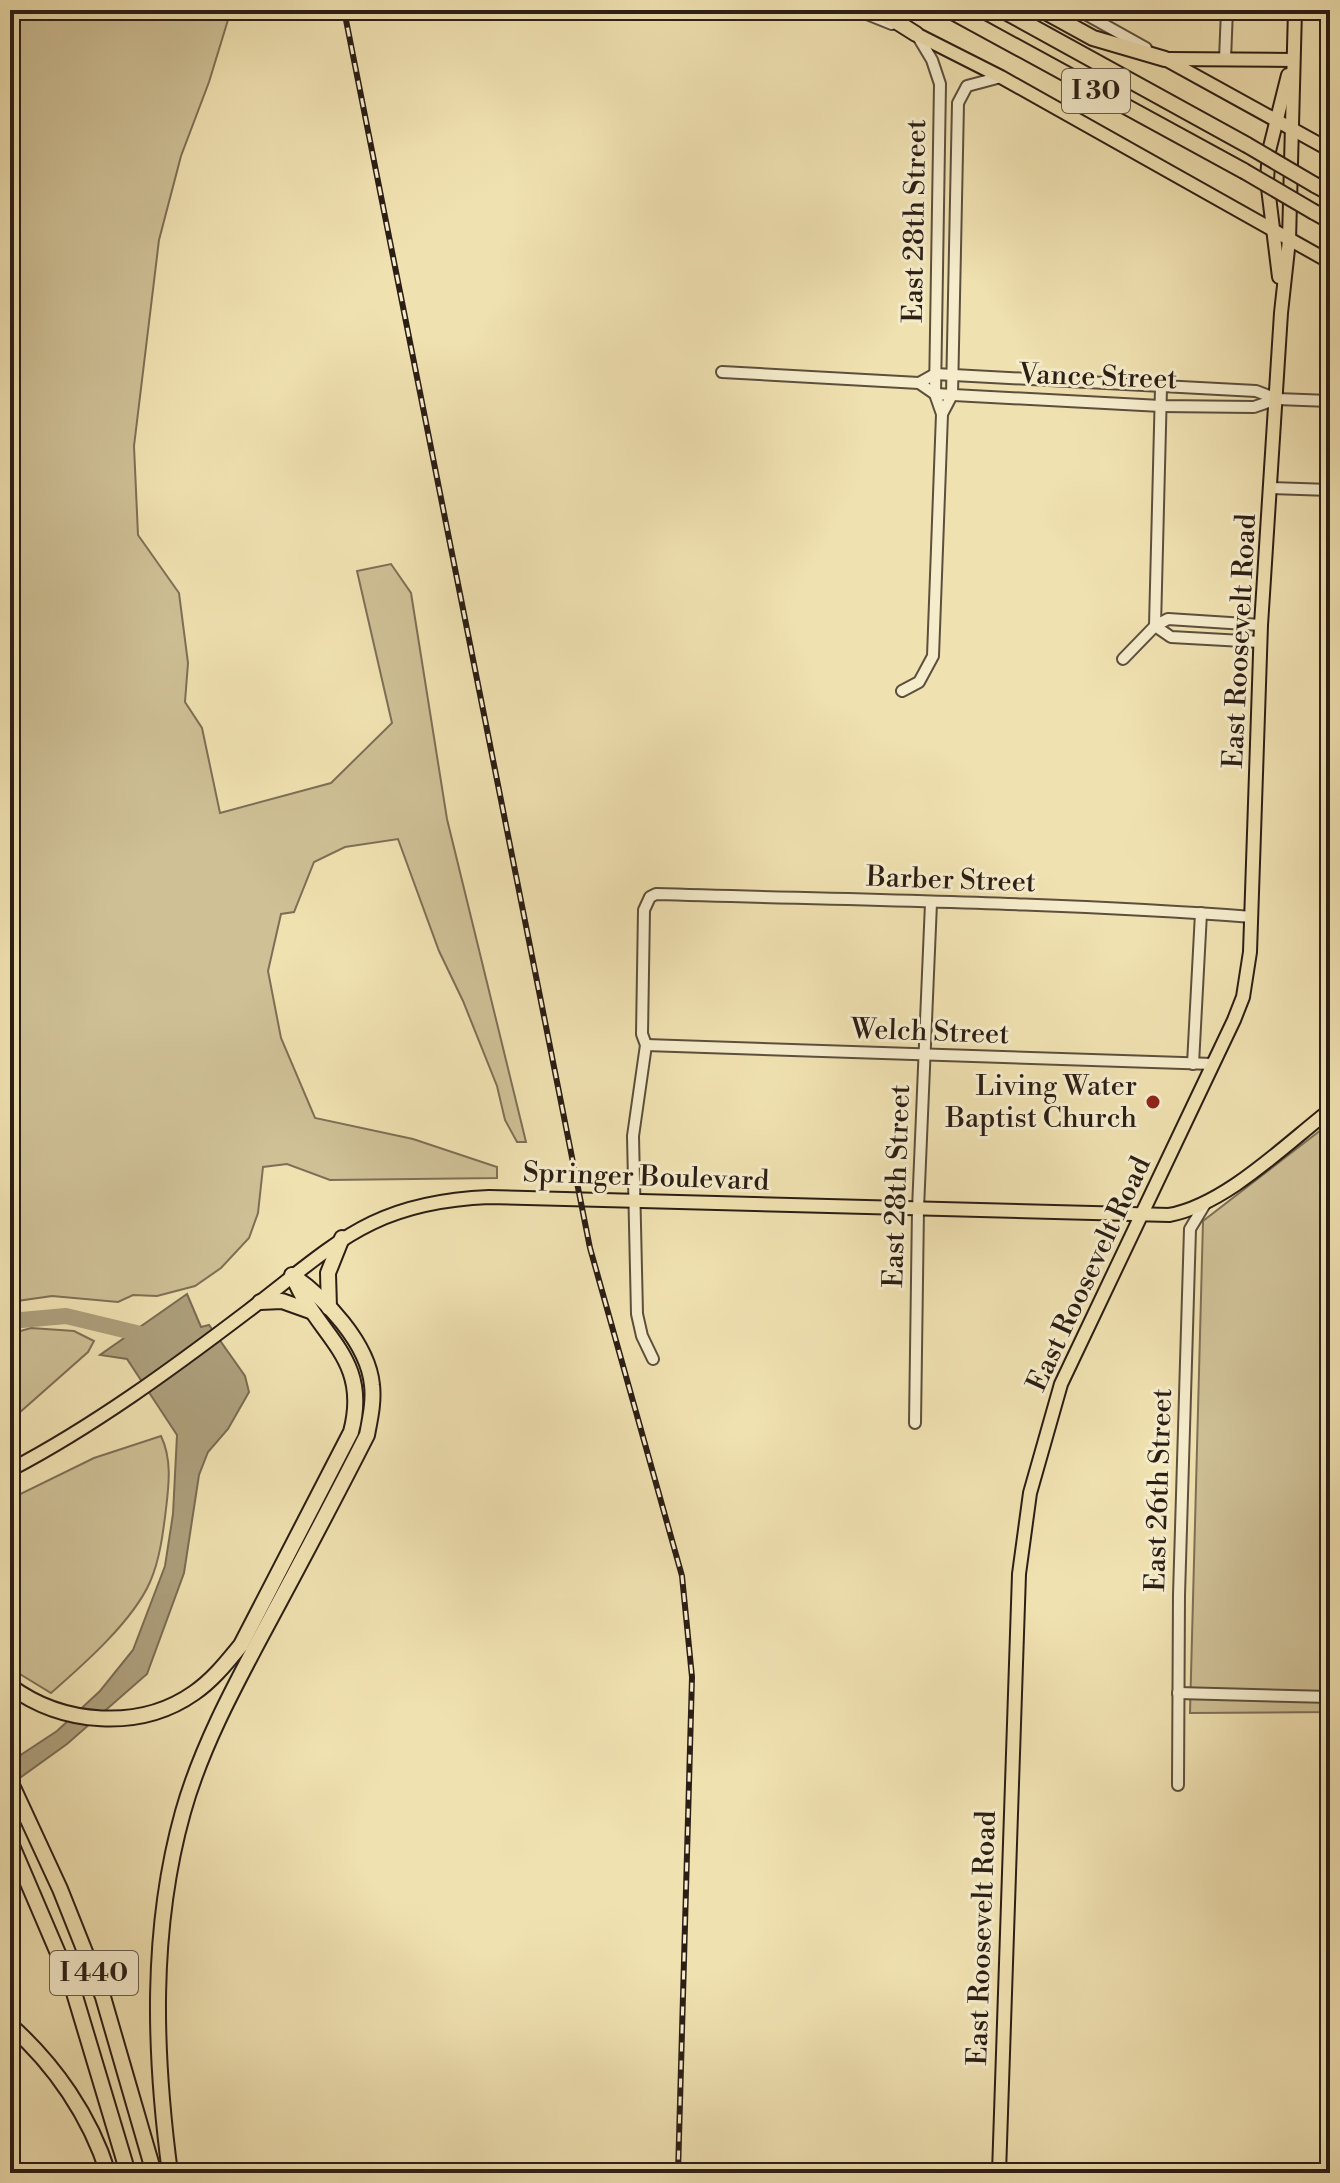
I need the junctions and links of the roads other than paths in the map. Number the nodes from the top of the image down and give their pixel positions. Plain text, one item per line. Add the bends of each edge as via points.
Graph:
1 (857, 10) edge
2 (878, 10) edge
3 (949, 10) edge
4 (1002, 10) edge
5 (1042, 10) edge
6 (1078, 10) edge
7 (1227, 10) edge
8 (1295, 10) edge
9 (916, 34) junction
10 (1165, 59) junction
11 (1225, 59) junction
12 (1293, 60) junction
13 (1001, 77) junction
14 (1276, 121) junction
15 (1293, 129) junction
16 (1330, 150) edge
17 (1330, 193) edge
18 (1330, 221) edge
19 (1275, 232) junction
20 (1289, 240) junction
21 (1330, 262) edge
22 (1281, 313) junction
23 (722, 372) dead end
24 (935, 374) junction
25 (952, 375) junction
26 (919, 383) junction
27 (1161, 388) junction
28 (935, 394) junction
29 (952, 395) junction
30 (1277, 399) junction
31 (1330, 401) edge
32 (1161, 406) junction
33 (942, 414) junction
34 (1271, 488) junction
35 (1330, 490) edge
36 (1261, 625) junction
37 (1155, 626) junction
38 (1261, 642) junction
39 (1123, 659) dead end
40 (902, 691) dead end
41 (931, 903) junction
42 (1201, 913) junction
43 (1252, 917) junction
44 (646, 1045) junction
45 (924, 1054) junction
46 (1193, 1064) junction
47 (1213, 1064) junction
48 (1330, 1110) edge
49 (636, 1201) junction
50 (1206, 1202) junction
51 (918, 1209) junction
52 (1141, 1215) junction
53 (342, 1238) junction
54 (292, 1275) junction
55 (254, 1307) junction
56 (329, 1309) junction
57 (310, 1311) junction
58 (653, 1359) dead end
59 (915, 1423) dead end
60 (10, 1470) edge
61 (10, 1686) edge
62 (1178, 1693) junction
63 (1330, 1697) edge
64 (10, 1781) edge
65 (1178, 1785) dead end
66 (10, 1841) edge
67 (10, 2025) edge
68 (108, 2173) edge
69 (128, 2173) edge
70 (154, 2173) edge
71 (170, 2173) edge
72 (999, 2173) edge

1 - 9 street
2 - 9 highway
3 - 18 highway, I 30, bridge
4 - 17 highway, I 30, bridge
5 - 10 highway via 1093,38
6 - 10 street
7 - 11 street
8 - 12 main road, East Roosevelt Road
9 - 13 main road
9 - 24 street, East 28th Street via 937,71 941,97
10 - 11 main road
10 - 14 main road
11 - 12 main road
12 - 14 main road, East Roosevelt Road
12 - 15 main road, East Roosevelt Road
13 - 19 main road
13 - 25 street, East 28th Street via 967,86 958,103
14 - 15 main road
14 - 19 main road, East Roosevelt Road via 1267,180
15 - 16 main road
15 - 20 main road, East Roosevelt Road
19 - 20 main road
19 - 22 main road, East Roosevelt Road
20 - 21 main road
20 - 22 main road, East Roosevelt Road
22 - 30 main road, East Roosevelt Road
23 - 26 street
24 - 25 street, Vance Street
24 - 26 street
24 - 28 street, East 28th Street
25 - 27 street, Vance Street
25 - 29 street, East 28th Street
26 - 28 street
27 - 30 street, Vance Street via 1256,391
27 - 32 street
28 - 29 street, Vance Street
28 - 33 street, East 28th Street
29 - 32 street, Vance Street
29 - 33 street, East 28th Street
30 - 31 street, Vance Street
30 - 32 street, Vance Street via 1254,407
30 - 34 main road, East Roosevelt Road
32 - 37 street
33 - 40 street, East 28th Street via 933,656 919,682
34 - 35 street
34 - 36 main road, East Roosevelt Road
36 - 37 street via 1168,619
36 - 38 main road, East Roosevelt Road
37 - 38 street via 1171,637
37 - 39 street
38 - 43 main road, East Roosevelt Road
41 - 42 street, Barber Street
41 - 44 street, Barber Street via 656,894 644,910
41 - 45 street, East 28th Street
42 - 43 street, Barber Street
42 - 46 street
43 - 47 main road, East Roosevelt Road via 1243,997
44 - 45 street, Welch Street
44 - 49 street via 633,1136
45 - 46 street, Welch Street
45 - 51 street, East 28th Street
46 - 47 street, Welch Street
47 - 52 main road, East Roosevelt Road
48 - 50 main road, Springer Boulevard
49 - 51 main road, Springer Boulevard
49 - 53 main road, Springer Boulevard via 436,1201 396,1212
49 - 58 street via 634,1286 640,1329
50 - 52 main road, Springer Boulevard via 1182,1213
50 - 62 street, East 26th Street via 1190,1229
51 - 52 main road, Springer Boulevard
51 - 59 street, East 28th Street
52 - 72 main road, East Roosevelt Road via 1061,1384 1037,1461 1024,1529
53 - 54 main road, Springer Boulevard
53 - 56 highway via 328,1273
54 - 55 main road, Springer Boulevard
54 - 56 highway via 318,1293
54 - 57 highway
55 - 57 highway via 282,1301
55 - 60 main road, Springer Boulevard via 100,1417
56 - 71 highway via 358,1347 372,1384 367,1435 234,1687 184,1809 159,1938 157,2034
57 - 61 highway via 335,1339 355,1383 357,1409 351,1432 241,1645 193,1694 161,1711 124,1718 53,1711
62 - 63 street
62 - 65 street, East 26th Street
64 - 70 highway, I 440 via 103,1997
66 - 69 highway, I 440 via 72,1986
67 - 68 highway via 71,2095

